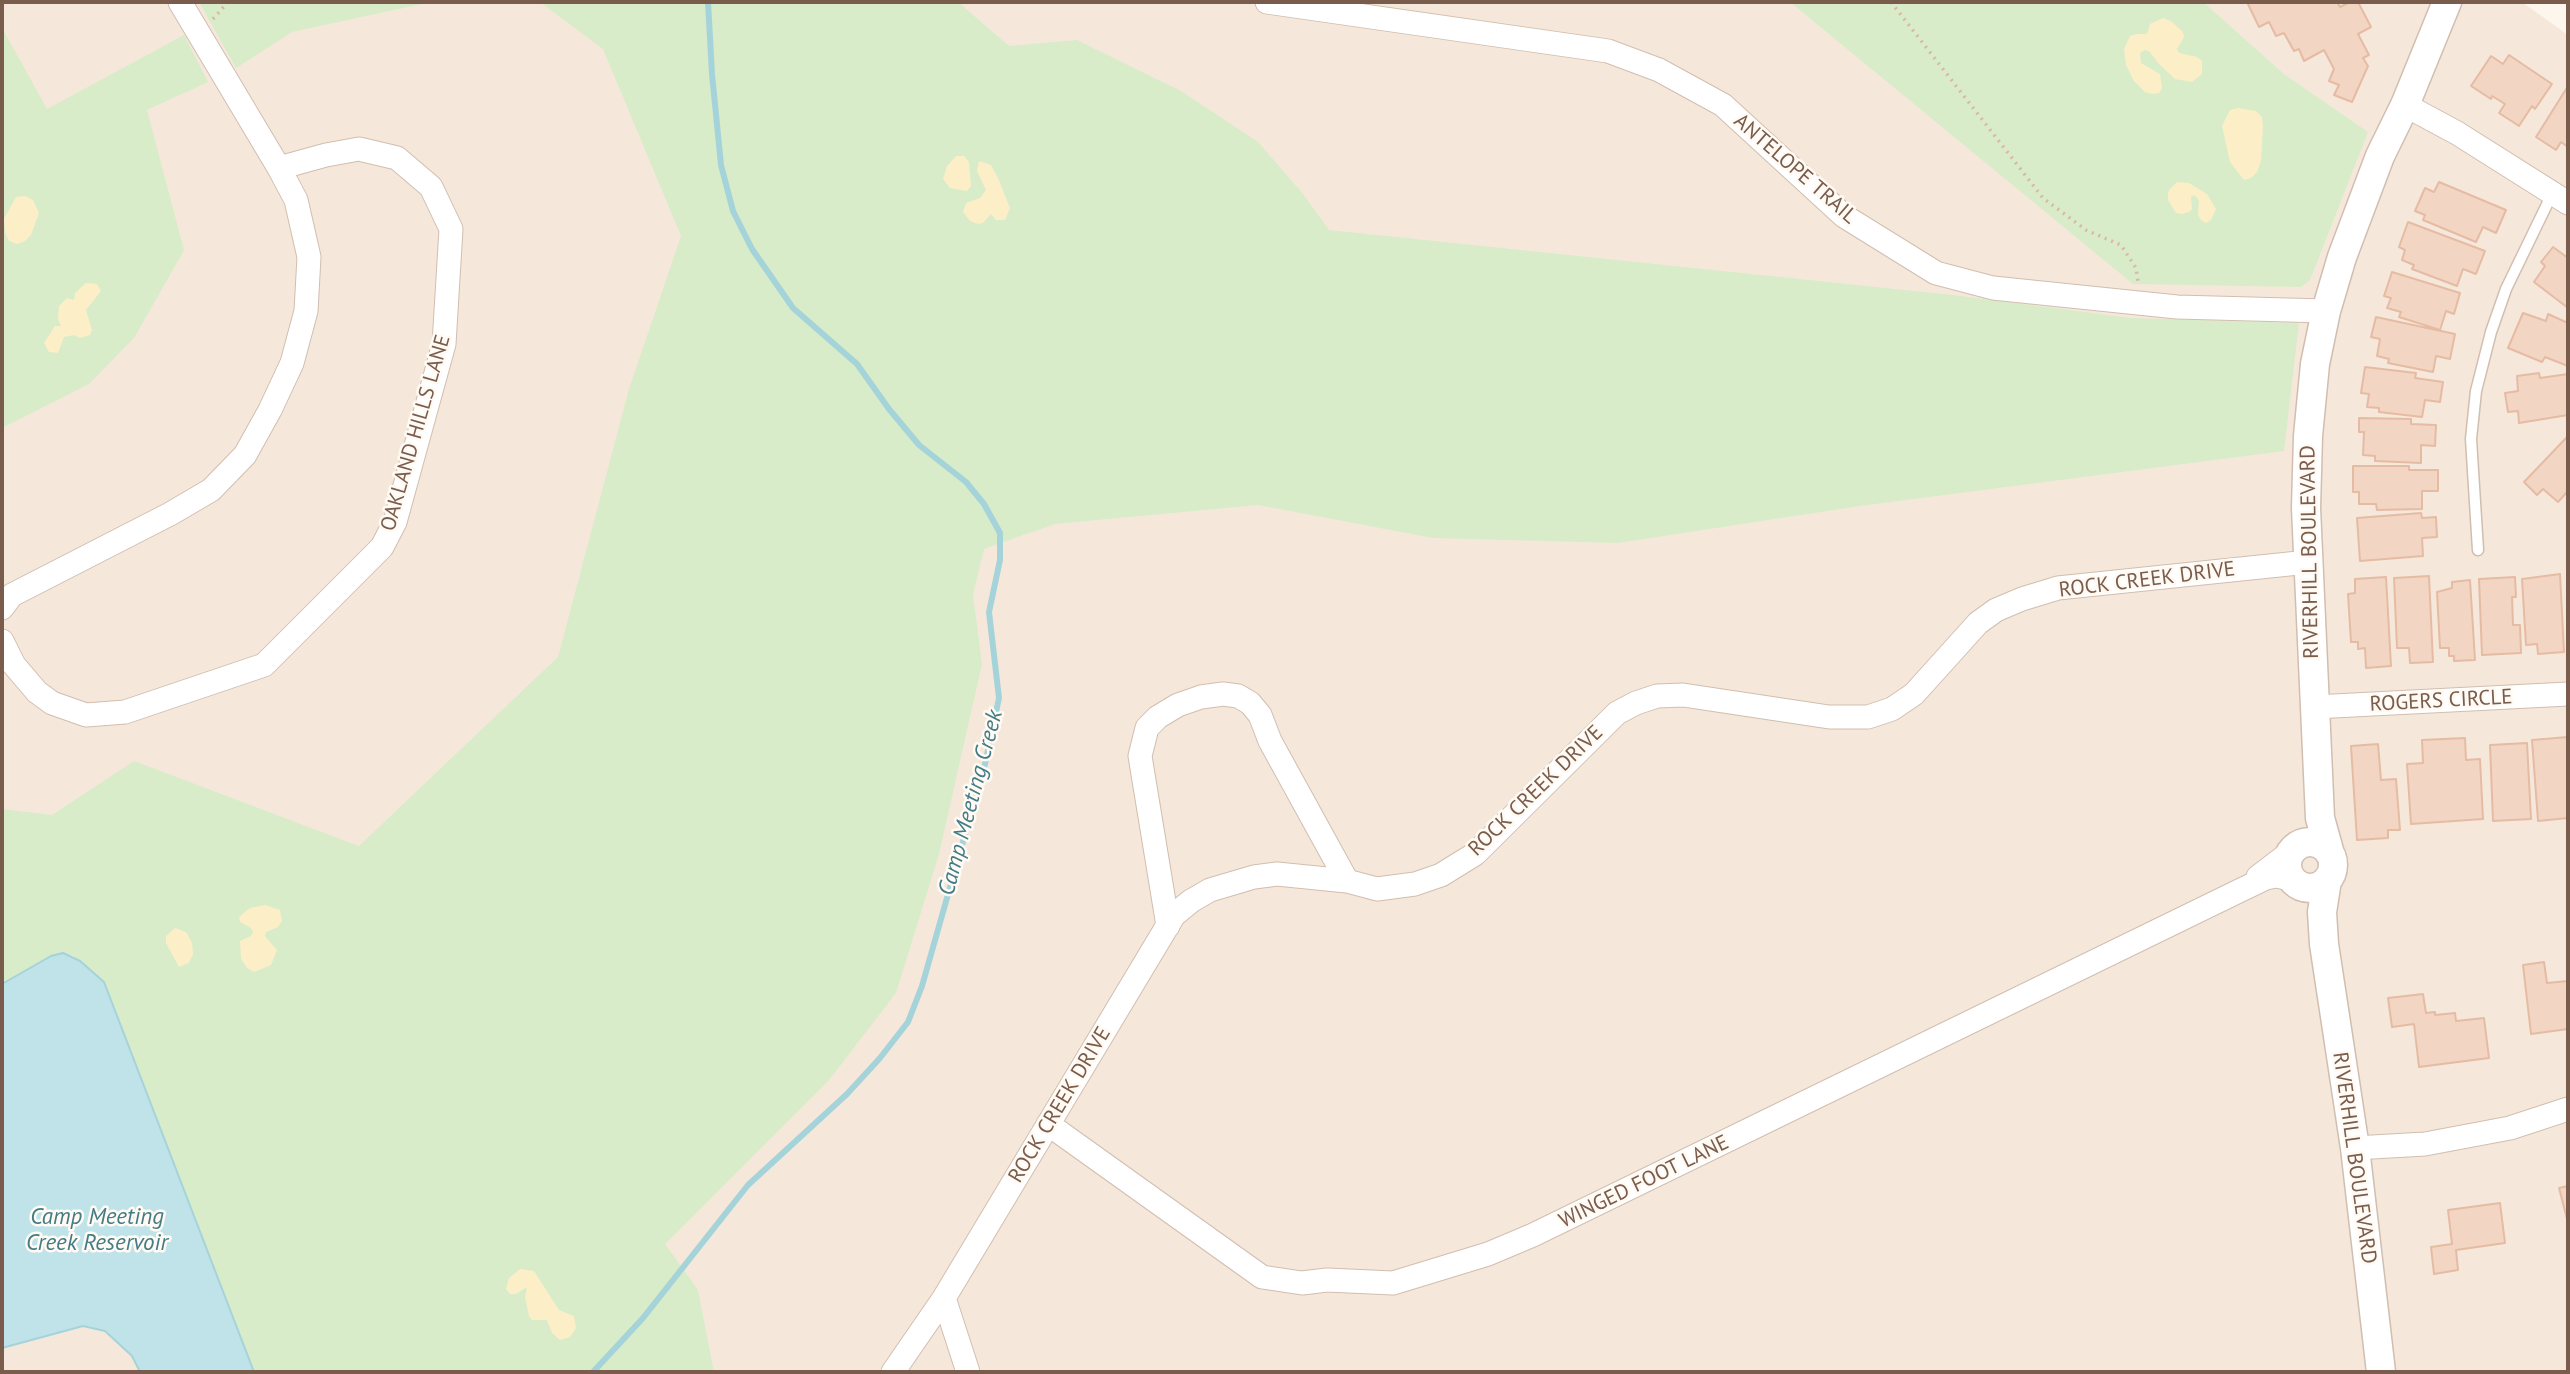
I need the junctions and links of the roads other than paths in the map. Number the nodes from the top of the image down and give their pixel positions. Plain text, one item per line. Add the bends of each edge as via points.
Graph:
1 (180, 2) edge
2 (1267, 2) edge
3 (2443, 3) edge
4 (2405, 105) junction
5 (279, 168) junction
6 (2561, 197) edge
7 (2326, 312) junction
8 (2478, 550) dead end
9 (2308, 562) junction
10 (2, 608) edge
11 (2, 641) edge
12 (2568, 694) edge
13 (2314, 707) junction
14 (2318, 792) junction
15 (2295, 848) junction
16 (2312, 875) junction
17 (1348, 881) junction
18 (2241, 890) junction
19 (1168, 926) junction
20 (2568, 1109) edge
21 (1048, 1124) junction
22 (2355, 1149) junction
23 (944, 1298) junction
24 (893, 1372) edge
25 (968, 1372) edge
26 (2381, 1372) edge

1 - 5 street
2 - 7 street, ANTELOPE TRAIL via 1608,51 1659,70 1723,105 1844,216 1936,273 1993,288 2142,304
3 - 4 street, RIVERHILL BOULEVARD
4 - 6 street
4 - 7 street, RIVERHILL BOULEVARD via 2375,168
5 - 10 street via 296,200 309,257 306,311 292,363 245,455 211,490 12,595
5 - 11 street, OAKLAND HILLS LANE via 359,149 397,158 431,187 451,229 444,344 395,522 382,547 264,665 125,712 86,715 52,703 15,665
6 - 8 lane via 2505,289 2476,391 2471,439
7 - 9 street, RIVERHILL BOULEVARD via 2308,436
9 - 13 street, RIVERHILL BOULEVARD
9 - 17 street, ROCK CREEK DRIVE via 2058,588 2022,599 1978,623 1914,694 1892,709 1868,717 1829,717 1683,695 1657,696 1617,713 1475,854 1441,875 1377,889
12 - 13 street, ROGERS CIRCLE
13 - 14 street, RIVERHILL BOULEVARD
14 - 15 street, RIVERHILL BOULEVARD
14 - 16 street, RIVERHILL BOULEVARD via 2323,836
15 - 16 street, RIVERHILL BOULEVARD via 2287,865
15 - 16 street via 2319,844
15 - 18 street, WINGED FOOT LANE
16 - 18 street, WINGED FOOT LANE via 2266,878
16 - 22 street, RIVERHILL BOULEVARD via 2322,912
17 - 19 street, ROCK CREEK DRIVE via 1277,874 1254,877 1210,890 1174,915
17 - 19 street via 1260,715 1238,696 1202,697 1158,717 1147,728 1140,756
18 - 21 street, WINGED FOOT LANE via 1533,1235 1393,1283 1302,1283 1262,1277
19 - 21 street, ROCK CREEK DRIVE
20 - 22 street via 2510,1128 2425,1144
21 - 23 street, ROCK CREEK DRIVE
22 - 26 street, RIVERHILL BOULEVARD
23 - 24 street, ROCK CREEK DRIVE
23 - 25 street

